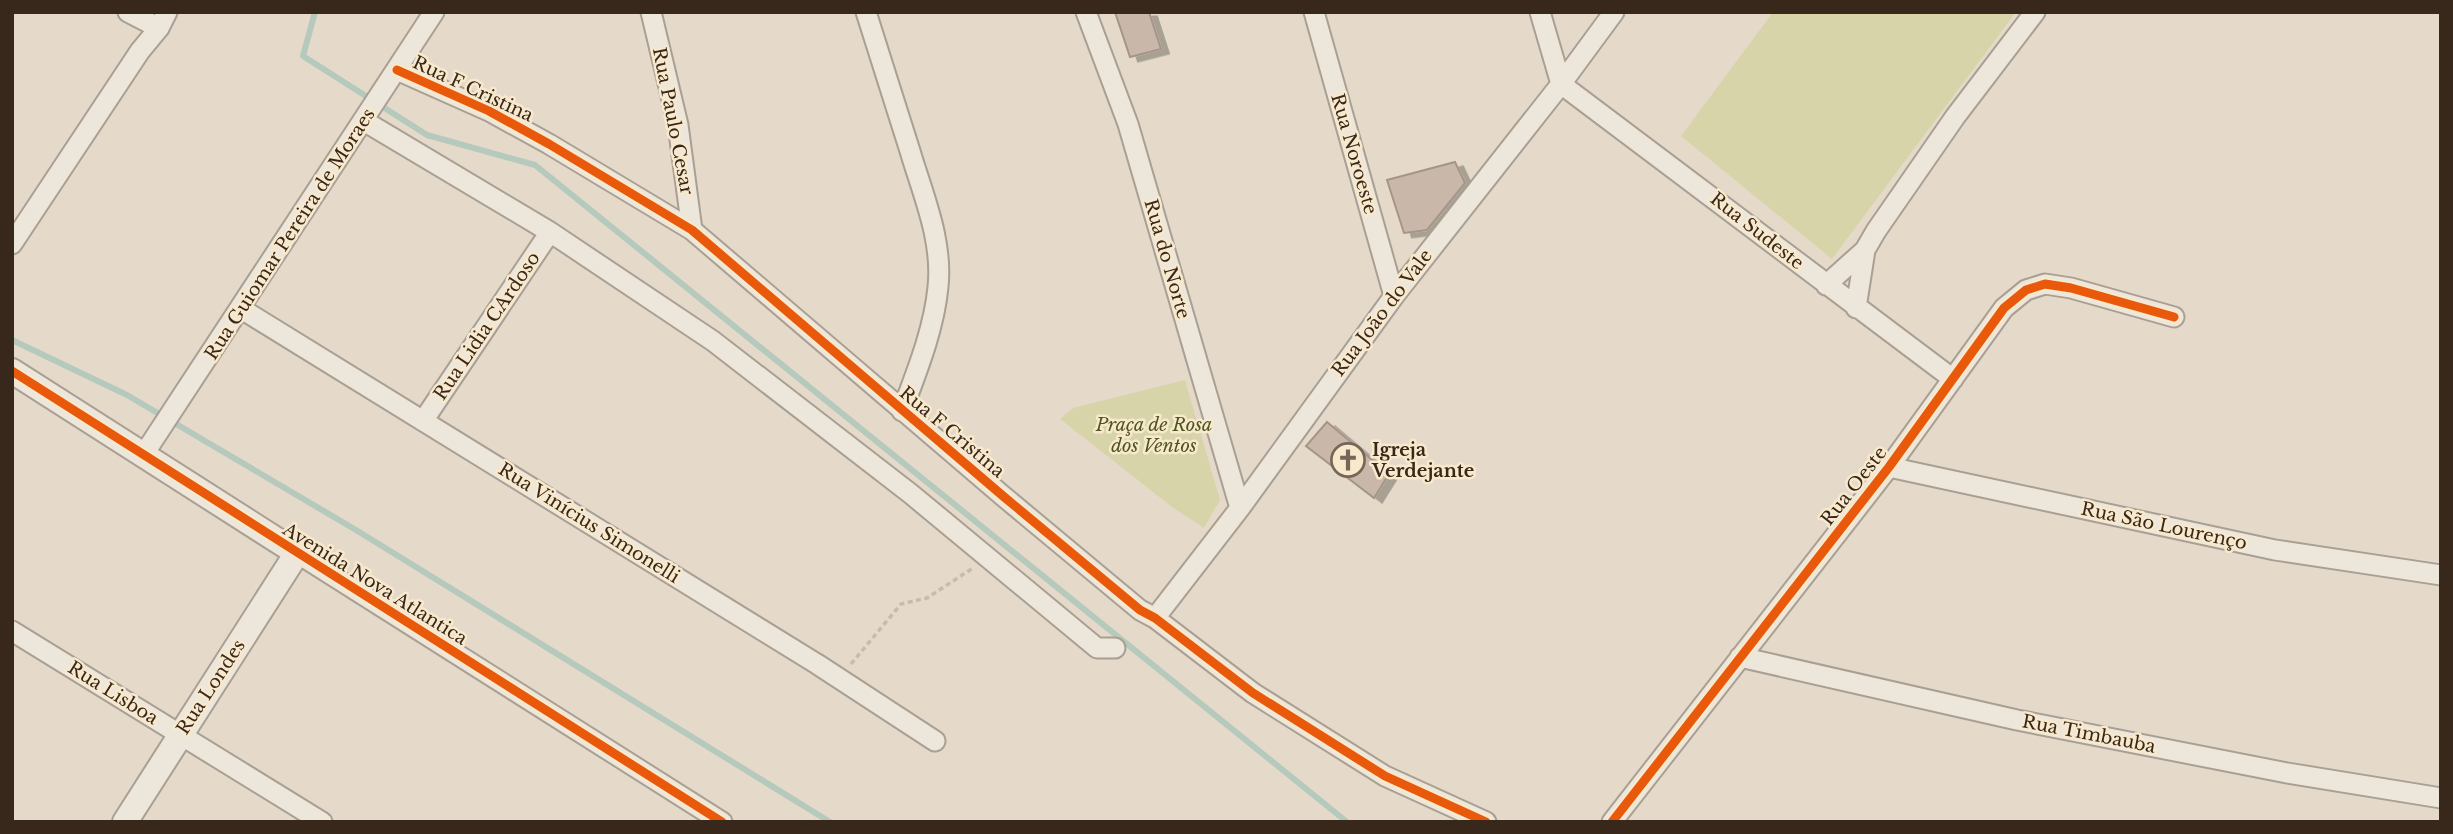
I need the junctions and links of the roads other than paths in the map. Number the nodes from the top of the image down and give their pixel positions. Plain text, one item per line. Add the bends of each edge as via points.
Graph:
1 (128, 12) edge
2 (434, 12) edge
3 (651, 12) edge
4 (866, 12) edge
5 (1086, 12) edge
6 (1314, 12) edge
7 (1540, 12) edge
8 (1614, 12) edge
9 (2035, 12) edge
10 (163, 20) edge
11 (394, 75) junction
12 (1561, 84) junction
13 (367, 117) junction
14 (692, 230) junction
15 (550, 232) junction
16 (12, 244) edge
17 (1866, 250) junction
18 (1826, 285) junction
19 (1394, 296) junction
20 (1856, 307) junction
21 (240, 308) junction
22 (2174, 317) dead end
23 (12, 371) edge
24 (1953, 379) junction
25 (902, 411) junction
26 (423, 421) junction
27 (150, 445) junction
28 (1889, 467) junction
29 (1240, 508) junction
30 (297, 553) junction
31 (2441, 575) edge
32 (1155, 618) junction
33 (12, 631) edge
34 (1115, 648) dead end
35 (1740, 657) junction
36 (180, 735) junction
37 (935, 741) dead end
38 (2441, 798) edge
39 (125, 822) edge
40 (322, 822) edge
41 (722, 822) edge
42 (1486, 822) edge
43 (1612, 822) edge

1 - 10 street
2 - 11 street, Rua Guiomar Pereira de Moraes
3 - 14 street, Rua Paulo Cesar via 678,125
4 - 25 street via 939,256 933,317
5 - 29 street, Rua do Norte via 1128,124
6 - 19 street, Rua Noroeste
7 - 12 street
8 - 12 street, Rua João do Vale
9 - 17 street via 1955,117
10 - 16 street
11 - 13 street, Rua Guiomar Pereira de Moraes
11 - 14 street, Rua F Cristina via 513,124
12 - 18 street, Rua Sudeste
12 - 19 street, Rua João do Vale
13 - 15 street
13 - 21 street, Rua Guiomar Pereira de Moraes
14 - 25 street, Rua F Cristina
15 - 26 street, Rua Lidia CArdoso
15 - 34 street via 713,341 1097,648
17 - 18 street
17 - 20 street
18 - 20 street, Rua Sudeste
19 - 29 street, Rua João do Vale
20 - 24 street, Rua Sudeste
21 - 26 street, Rua Vinícius Simonelli
21 - 27 street, Rua Guiomar Pereira de Moraes
22 - 24 street, Rua Oeste via 2045,284 2026,290 2004,308
23 - 27 street, Avenida Nova Atlantica
24 - 28 street, Rua Oeste
25 - 32 street, Rua F Cristina
26 - 37 street, Rua Vinícius Simonelli
27 - 30 street, Avenida Nova Atlantica
28 - 31 street, Rua São Lourenço via 2275,550
28 - 35 street, Rua Oeste
29 - 32 street, Rua João do Vale
30 - 36 street, Rua Londes
30 - 41 street, Avenida Nova Atlantica
32 - 42 street, Rua F Cristina via 1253,693 1385,776
33 - 36 street, Rua Lisboa
35 - 38 street, Rua Timbauba via 2017,720
35 - 43 street, Rua Oeste
36 - 39 street, Rua Londes
36 - 40 street, Rua Lisboa

